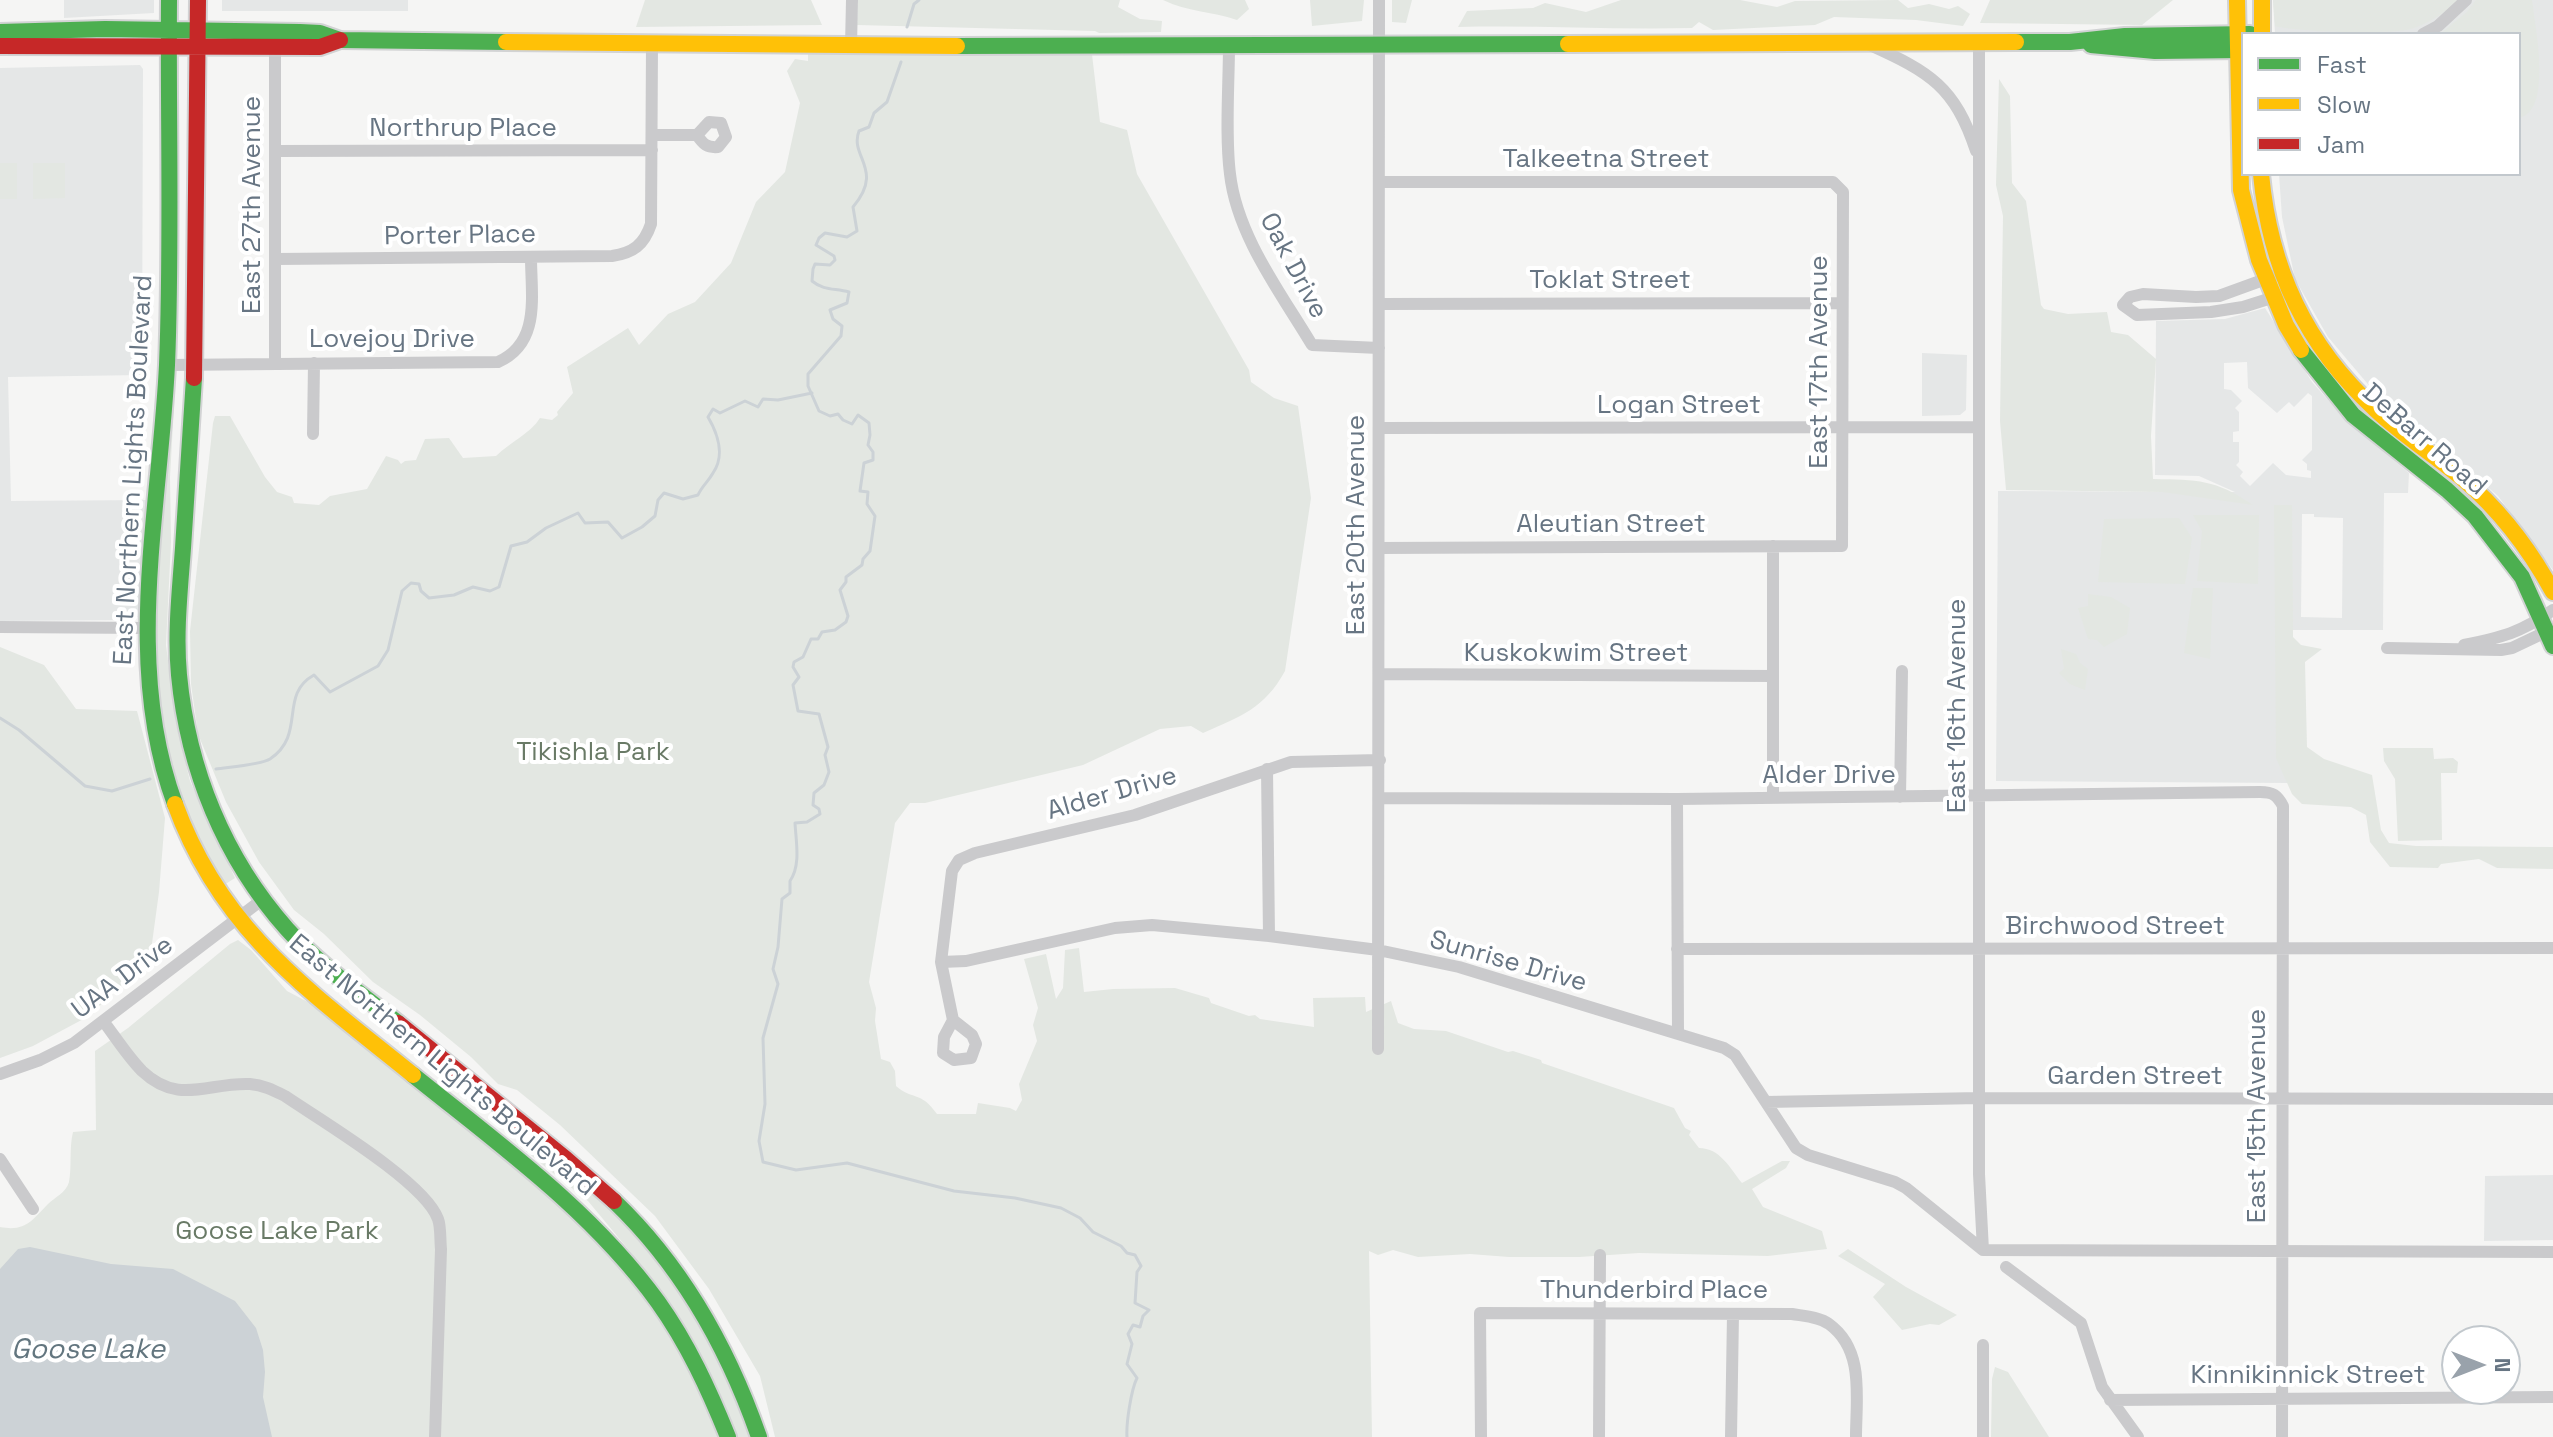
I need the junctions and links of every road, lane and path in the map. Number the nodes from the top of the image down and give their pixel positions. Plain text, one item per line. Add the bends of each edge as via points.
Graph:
1 (169, 0) edge
2 (198, 0) edge
3 (852, 0) edge
4 (1379, 0) edge
5 (2237, 0) edge
6 (2262, 0) edge
7 (2466, 0) edge
8 (0, 32) edge
9 (2262, 32) edge
10 (2427, 32) edge
11 (2241, 34) edge
12 (169, 38) junction
13 (198, 38) junction
14 (340, 40) junction
15 (2241, 42) edge
16 (1868, 43) junction
17 (1979, 43) junction
18 (1229, 44) junction
19 (1379, 44) junction
20 (652, 45) junction
21 (0, 46) edge
22 (275, 46) junction
23 (851, 46) junction
24 (652, 135) junction
25 (697, 135) dead end
26 (652, 150) junction
27 (275, 151) junction
28 (1980, 162) junction
29 (2241, 176) edge
30 (2261, 176) edge
31 (1379, 182) junction
32 (1833, 182) joint
33 (531, 257) junction
34 (276, 259) junction
35 (2274, 276) junction
36 (2281, 295) junction
37 (1841, 303) junction
38 (1379, 304) junction
39 (1379, 348) junction
40 (275, 363) junction
41 (314, 363) junction
42 (167, 365) junction
43 (195, 365) junction
44 (1842, 427) junction
45 (1979, 427) junction
46 (1379, 428) junction
47 (313, 434) dead end
48 (1773, 546) junction
49 (1842, 546) joint
50 (1379, 548) junction
51 (2553, 592) edge
52 (0, 627) edge
53 (2550, 627) edge
54 (147, 628) junction
55 (2387, 648) dead end
56 (1902, 671) dead end
57 (1380, 674) junction
58 (1773, 676) junction
59 (1380, 760) junction
60 (1267, 769) junction
61 (1981, 794) junction
62 (2278, 796) joint
63 (1900, 797) junction
64 (1380, 798) junction
65 (1773, 798) junction
66 (1677, 799) junction
67 (263, 899) junction
68 (238, 917) junction
69 (1269, 936) junction
70 (2553, 948) edge
71 (1677, 949) junction
72 (1981, 949) junction
73 (1378, 950) junction
74 (2282, 950) junction
75 (941, 962) junction
76 (953, 1020) dead end
77 (104, 1022) junction
78 (1678, 1034) junction
79 (1378, 1049) dead end
80 (0, 1074) edge
81 (1980, 1098) junction
82 (2553, 1099) edge
83 (2282, 1100) junction
84 (1766, 1102) junction
85 (0, 1159) edge
86 (33, 1209) dead end
87 (1983, 1250) junction
88 (2283, 1250) junction
89 (2553, 1252) edge
90 (1600, 1255) dead end
91 (2006, 1267) dead end
92 (1599, 1313) junction
93 (1733, 1314) junction
94 (1983, 1345) dead end
95 (2553, 1397) edge
96 (2282, 1398) junction
97 (2110, 1400) junction
98 (435, 1437) edge
99 (728, 1437) edge
100 (759, 1437) edge
101 (1481, 1437) edge
102 (1599, 1437) edge
103 (1731, 1437) edge
104 (1856, 1437) edge
105 (1983, 1437) edge
106 (2138, 1437) edge
107 (2282, 1437) edge

1 - 12 main road, East Northern Lights Boulevard
2 - 13 main road, East Northern Lights Boulevard
3 - 23 street
4 - 19 street, East 20th Avenue
5 - 11 main road
6 - 9 main road
7 - 10 street
8 - 12 main road
12 - 13 main road
12 - 21 main road
12 - 42 main road, East Northern Lights Boulevard
13 - 14 main road via 310,33
13 - 22 main road
13 - 43 main road, East Northern Lights Boulevard
14 - 20 main road
14 - 22 main road via 320,47
15 - 17 main road via 2125,36
16 - 17 main road
16 - 19 main road
16 - 28 street, East 16th Avenue via 1928,74 1945,90 1968,126
17 - 28 street, East 16th Avenue
18 - 19 main road
18 - 23 main road
18 - 39 street, Oak Drive via 1230,174 1250,238 1312,345
19 - 31 street, East 20th Avenue
20 - 23 main road
20 - 24 street
22 - 27 street, East 27th Avenue
24 - 25 street
24 - 26 street
26 - 27 street, Northrup Place
26 - 33 street, Porter Place via 651,224 642,245 612,256
27 - 34 street, East 27th Avenue
28 - 45 street, East 16th Avenue
29 - 35 main road, DeBarr Road via 2241,190
30 - 35 main road, DeBarr Road
31 - 32 street, Talkeetna Street
31 - 38 street, East 20th Avenue
32 - 37 street, East 17th Avenue via 1843,192
33 - 34 street, Porter Place
33 - 41 street, Lovejoy Drive via 531,323 509,357 498,362
34 - 40 street, East 27th Avenue
35 - 36 main road, DeBarr Road
35 - 36 street via 2219,296 2143,294 2123,305 2137,315 2199,313
36 - 51 main road, DeBarr Road via 2376,411 2490,503
36 - 53 main road, DeBarr Road via 2286,325 2308,361 2353,415 2475,516 2522,577
37 - 38 street, Toklat Street
37 - 44 street, East 17th Avenue
38 - 39 street, East 20th Avenue
39 - 46 street, East 20th Avenue
40 - 41 street, Lovejoy Drive
40 - 43 street, Lovejoy Drive
41 - 47 street
42 - 43 street, Lovejoy Drive
42 - 54 main road, East Northern Lights Boulevard
43 - 67 main road, East Northern Lights Boulevard via 177,635 183,711 205,793
44 - 45 street, Logan Street
44 - 46 street, Logan Street
44 - 49 street, East 17th Avenue
45 - 61 street, East 16th Avenue
46 - 50 street, East 20th Avenue
48 - 49 street, Aleutian Street
48 - 50 street, Aleutian Street
48 - 58 street
50 - 57 street, East 20th Avenue
52 - 54 street
53 - 55 street via 2446,648
54 - 68 main road, East Northern Lights Boulevard via 154,725 174,803 203,868
56 - 63 street
57 - 58 street, Kuskokwim Street
57 - 59 street, East 20th Avenue
58 - 65 street
59 - 60 street, Alder Drive via 1291,762
59 - 64 street, East 20th Avenue
60 - 69 street
60 - 75 street, Alder Drive via 1135,815 959,860 952,871
61 - 62 street, Alder Drive
61 - 63 street, Alder Drive
61 - 72 street, East 16th Avenue
62 - 74 street, East 15th Avenue via 2283,806
63 - 65 street, Alder Drive
64 - 66 street, Alder Drive
64 - 73 street, East 20th Avenue
65 - 66 street, Alder Drive
66 - 71 street
67 - 68 street, UAA Drive
67 - 100 main road, East Northern Lights Boulevard via 311,953 563,1156 635,1221 710,1327
68 - 77 street, UAA Drive
68 - 99 main road, East Northern Lights Boulevard via 315,998 596,1226 673,1322
69 - 73 street, Sunrise Drive
69 - 75 street, Sunrise Drive via 1140,926
70 - 74 street, Birchwood Street
71 - 72 street, Birchwood Street
71 - 78 street
72 - 74 street, Birchwood Street
72 - 81 street, East 16th Avenue
73 - 78 street, Sunrise Drive via 1459,967
73 - 79 street, East 20th Avenue
74 - 83 street, East 15th Avenue
75 - 76 street
77 - 80 street, UAA Drive via 74,1043
77 - 98 street via 143,1072 160,1084 195,1091 240,1084 268,1087 423,1194 439,1219 441,1249
78 - 84 street, Sunrise Drive via 1735,1055
81 - 83 street, Garden Street
81 - 84 street, Garden Street
81 - 87 street, East 16th Avenue
82 - 83 street, Garden Street
83 - 88 street, East 15th Avenue
84 - 87 street, Sunrise Drive via 1796,1148 1895,1182
85 - 86 street
87 - 88 street
88 - 89 street
88 - 96 street, East 15th Avenue
90 - 92 street
91 - 97 street via 2081,1323
92 - 93 street, Thunderbird Place
92 - 101 street, Thunderbird Place via 1480,1313
92 - 102 street
93 - 103 street
93 - 104 street, Thunderbird Place via 1792,1314 1828,1322 1850,1346 1856,1371
94 - 105 street
95 - 96 street, Kinnikinnick Street
96 - 97 street, Kinnikinnick Street
96 - 107 street, East 15th Avenue
97 - 106 street

